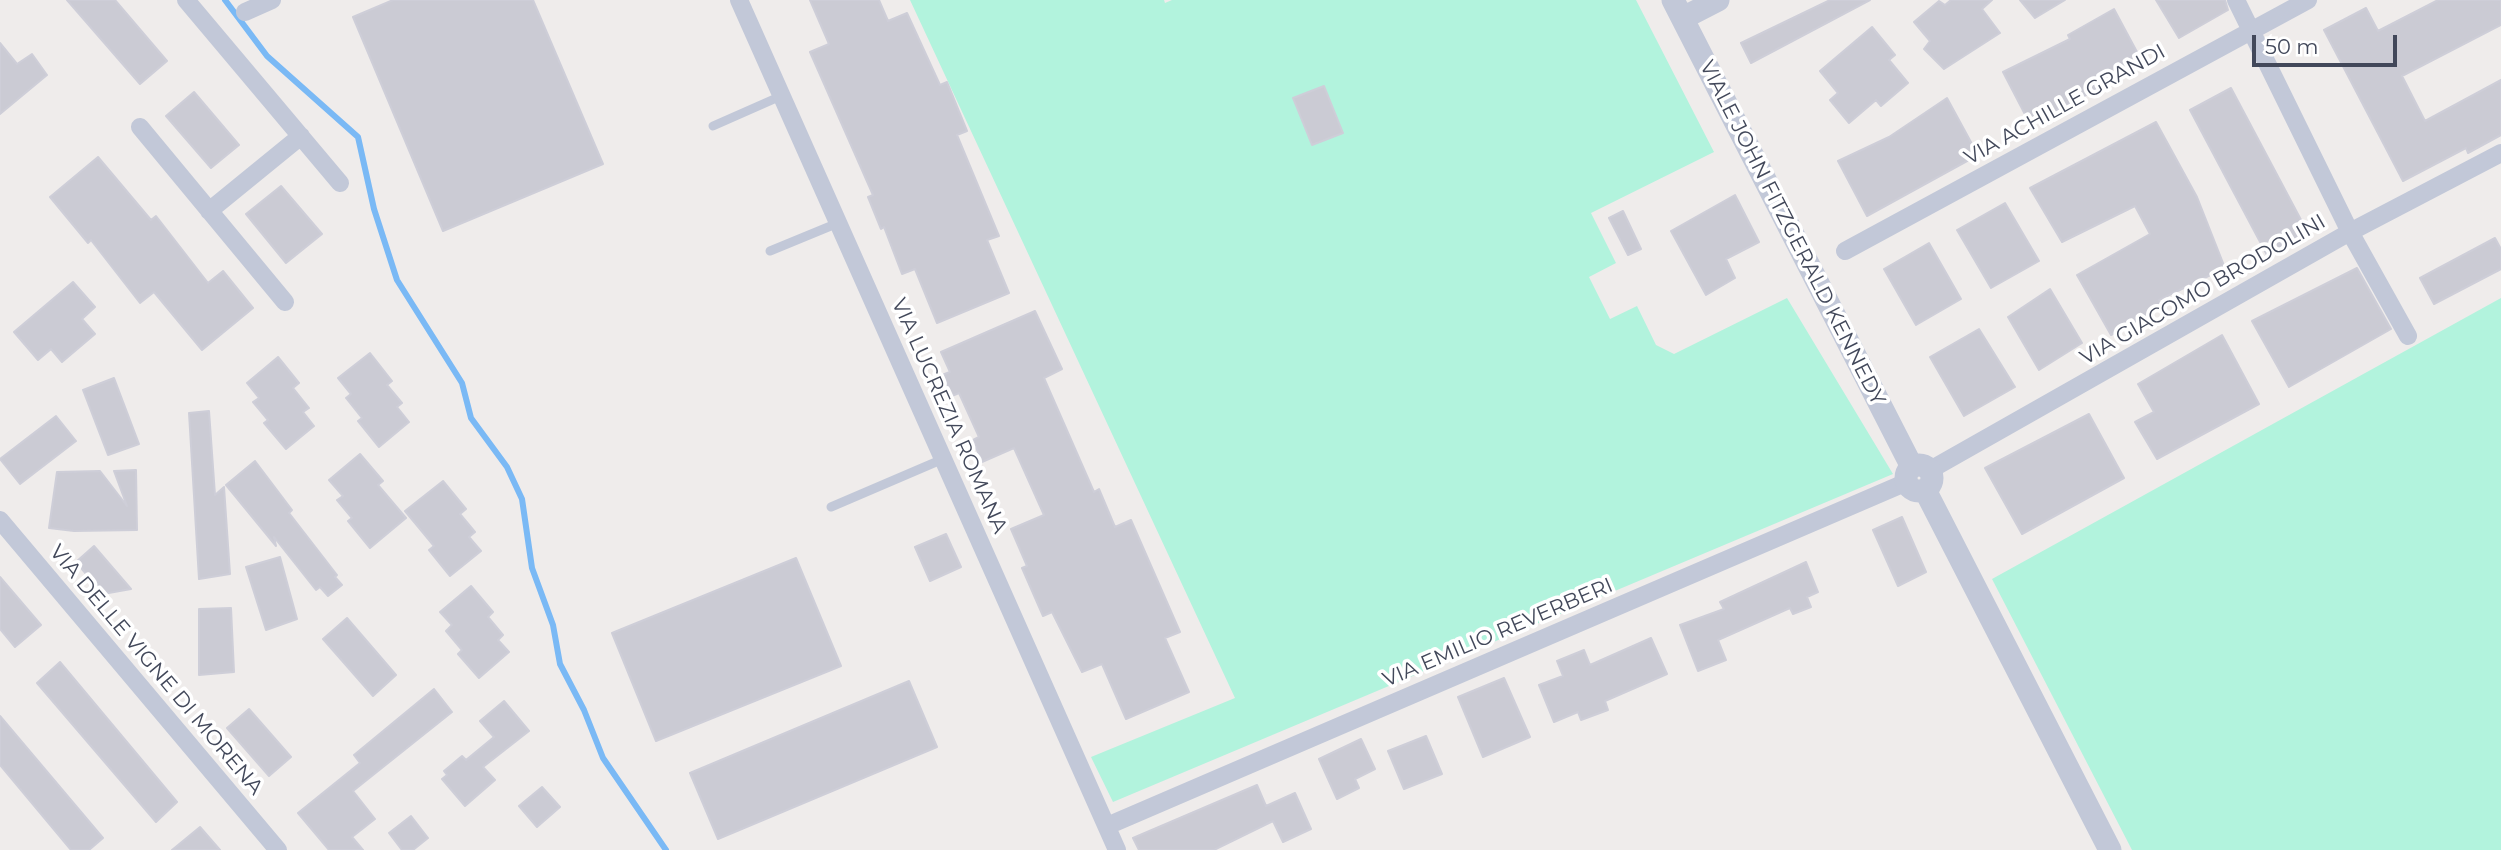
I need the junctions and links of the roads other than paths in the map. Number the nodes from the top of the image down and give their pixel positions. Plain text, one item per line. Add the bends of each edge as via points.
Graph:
1 (186, 0) edge
2 (272, 0) edge
3 (739, 0) edge
4 (1718, 0) edge
5 (2236, 0) edge
6 (2308, 0) edge
7 (1678, 9) edge
8 (245, 12) dead end
9 (2251, 30) junction
10 (782, 96) junction
11 (713, 126) dead end
12 (140, 127) dead end
13 (301, 135) junction
14 (2501, 153) edge
15 (340, 183) dead end
16 (209, 211) junction
17 (838, 223) junction
18 (2350, 232) junction
19 (770, 251) dead end
20 (1845, 251) dead end
21 (285, 302) dead end
22 (2408, 336) dead end
23 (943, 459) junction
24 (1918, 477) junction
25 (831, 507) dead end
26 (0, 520) edge
27 (1107, 826) junction
28 (278, 850) edge
29 (1117, 850) edge
30 (2110, 850) edge

1 - 13 street
2 - 8 street
3 - 10 street, VIA LUCREZIA ROMANA
4 - 7 street
5 - 9 street
6 - 9 street, VIA ACHILLE GRANDI
7 - 24 street, VIALE JOHN FITZGERALD KENNEDY
9 - 18 street
9 - 20 street, VIA ACHILLE GRANDI
10 - 11 lane
10 - 17 street, VIA LUCREZIA ROMANA
12 - 16 street
13 - 15 street
13 - 16 street
14 - 18 street, VIA GIACOMO BRODOLINI
16 - 21 street
17 - 19 lane
17 - 23 street, VIA LUCREZIA ROMANA
18 - 22 street
18 - 24 street, VIA GIACOMO BRODOLINI
23 - 25 lane
23 - 27 street, VIA LUCREZIA ROMANA
24 - 27 street, VIA EMILIO REVERBERI
24 - 30 street, VIALE JOHN FITZGERALD KENNEDY
26 - 28 street, VIA DELLE VIGNE DI MORENA
27 - 29 street, VIA LUCREZIA ROMANA

